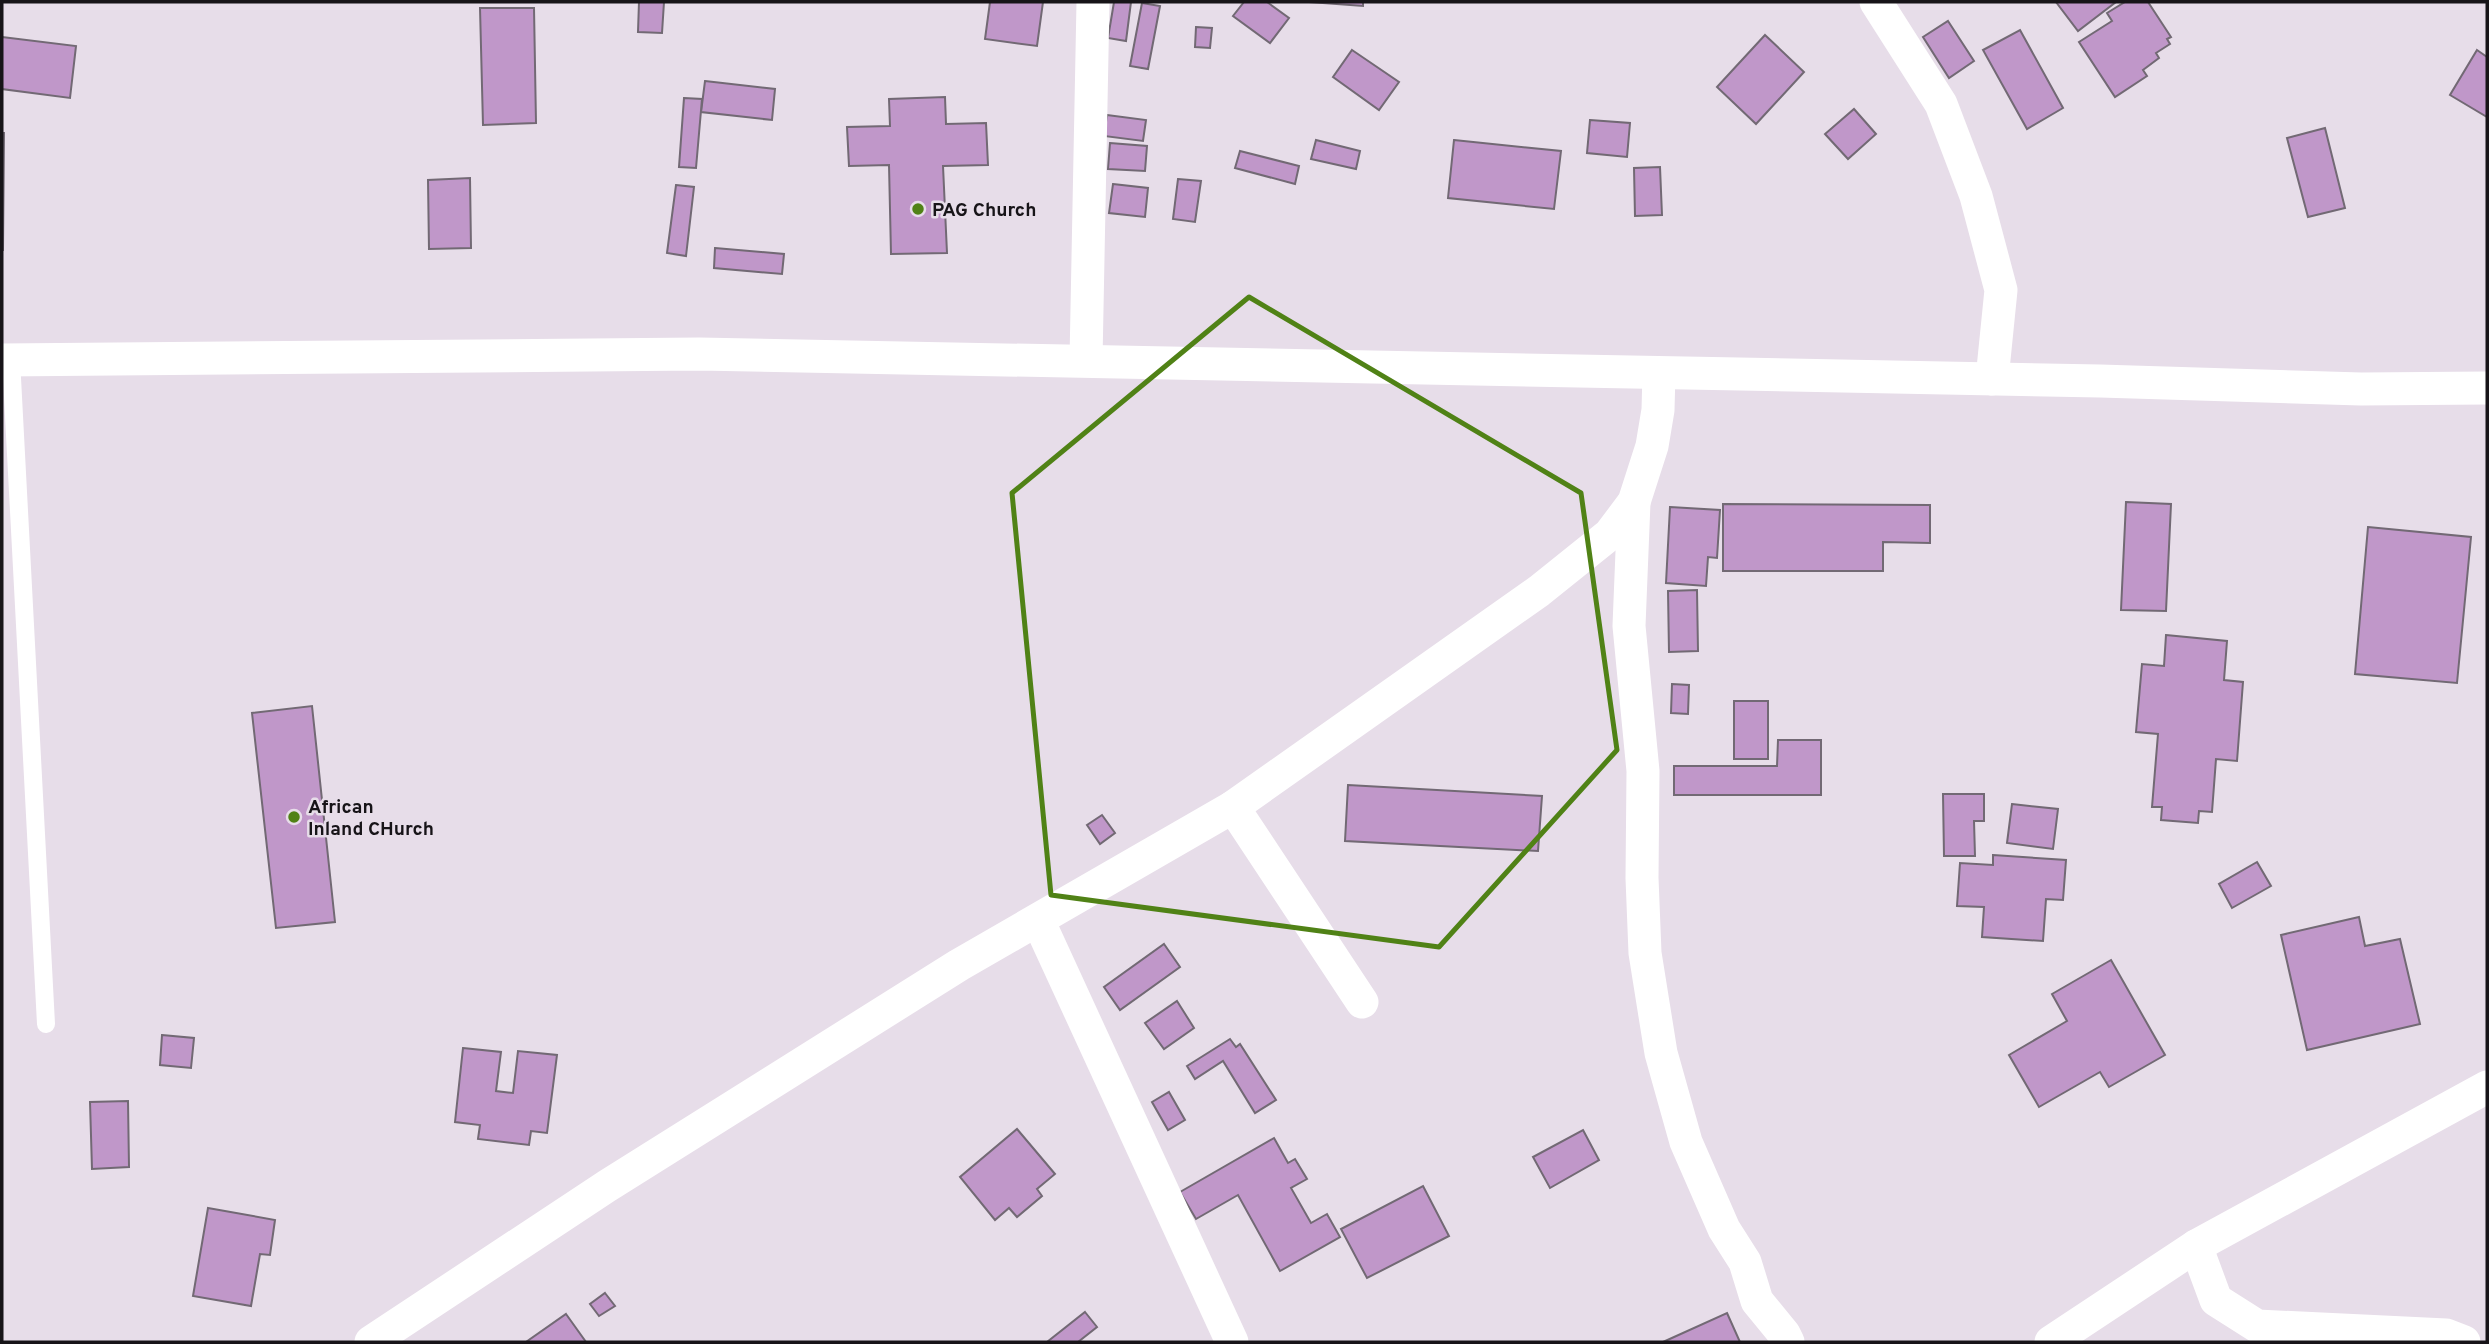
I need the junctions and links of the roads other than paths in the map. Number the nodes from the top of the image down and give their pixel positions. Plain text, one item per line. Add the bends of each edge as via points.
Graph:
1 (1093, 2) edge
2 (1876, 2) edge
3 (7, 359) edge
4 (1086, 360) junction
5 (1659, 373) junction
6 (1992, 379) junction
7 (2487, 388) edge
8 (1634, 502) junction
9 (1233, 807) junction
10 (1038, 920) junction
11 (1362, 1002) dead end
12 (46, 1024) dead end
13 (2487, 1087) edge
14 (2196, 1246) junction
15 (371, 1342) edge
16 (1232, 1342) edge
17 (1788, 1342) edge
18 (2050, 1342) edge
19 (2464, 1342) edge

1 - 4 street
2 - 6 street via 1941,104 1976,196 2001,290
3 - 4 street via 699,354
3 - 12 lane
4 - 5 street
5 - 6 street
5 - 8 street via 1652,446
6 - 7 street
8 - 9 street via 1610,534 1539,591
8 - 17 street via 1629,626 1643,771 1645,953 1661,1053 1686,1142 1724,1229 1745,1262 1757,1301
9 - 10 street
9 - 11 street
10 - 15 street via 618,1179
10 - 16 street
13 - 14 street
14 - 18 street
14 - 19 street via 2216,1300 2257,1326 2446,1335

